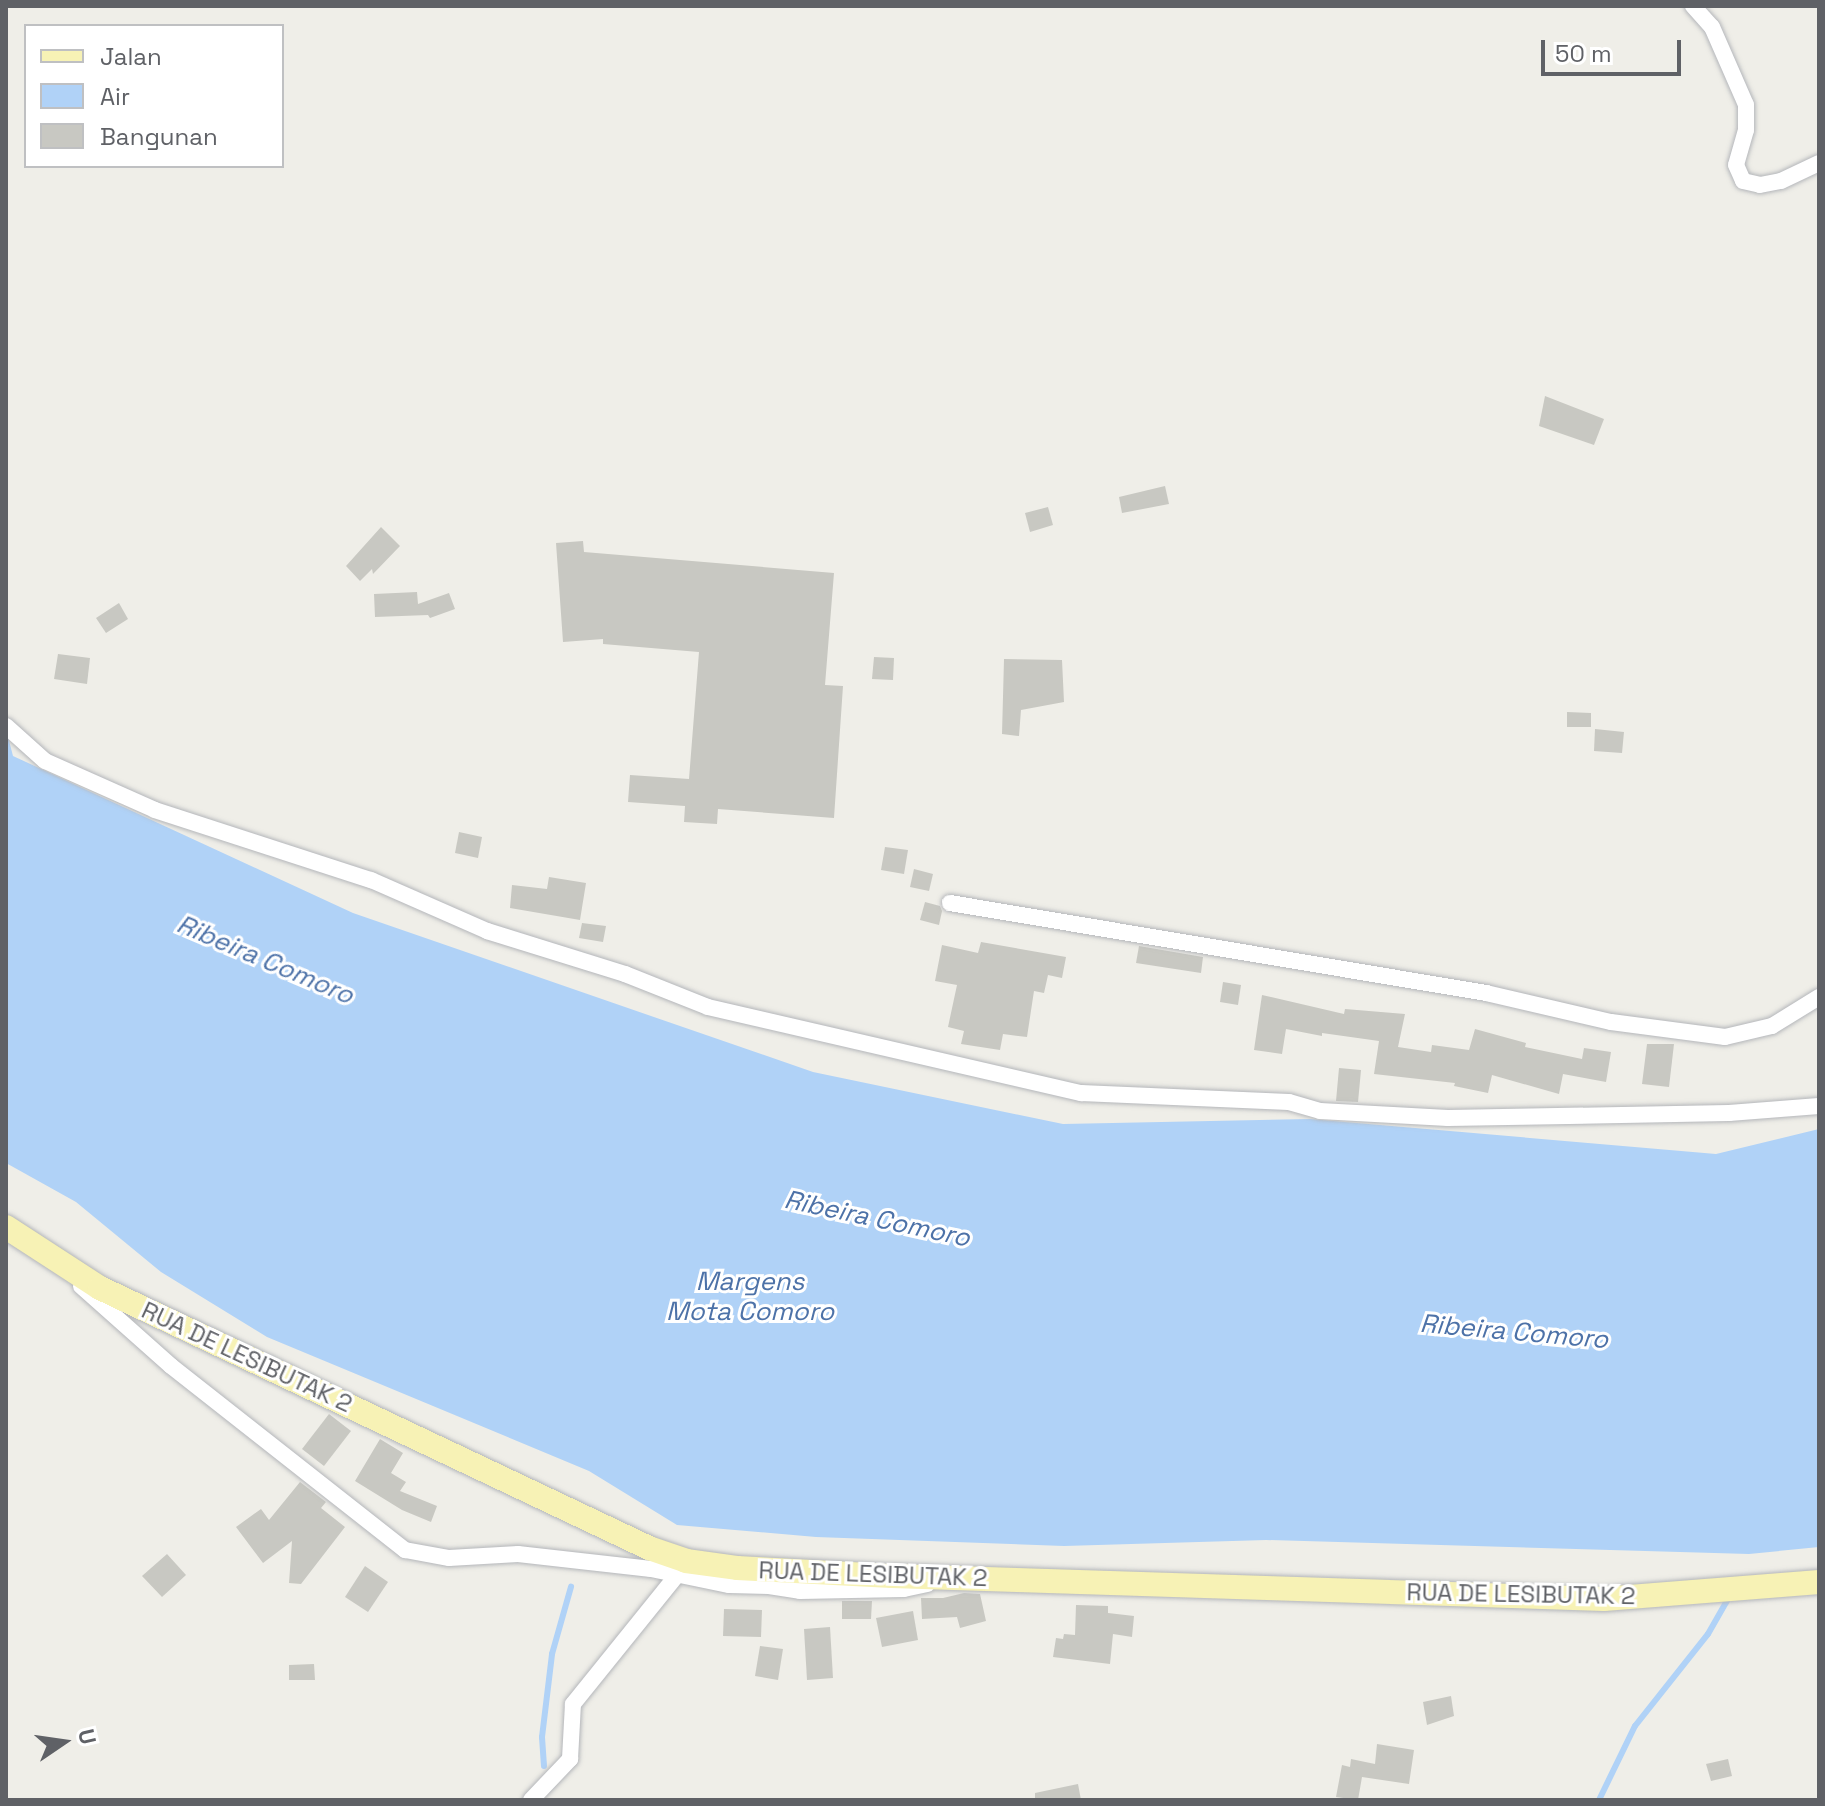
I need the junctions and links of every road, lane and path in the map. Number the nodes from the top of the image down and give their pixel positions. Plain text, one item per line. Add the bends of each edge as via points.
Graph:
1 (1693, 6) edge
2 (1819, 163) edge
3 (6, 726) edge
4 (950, 903) dead end
5 (1819, 997) edge
6 (1819, 1106) edge
7 (6, 1227) edge
8 (38, 1248) junction
9 (677, 1575) junction
10 (957, 1578) junction
11 (1819, 1582) edge
12 (531, 1800) edge

1 - 2 street via 1712,27 1746,105 1746,130 1736,165 1743,181 1781,181
3 - 6 street via 45,761 155,810 371,880 487,931 625,974 708,1007 1081,1093 1289,1102 1320,1111 1448,1118 1729,1113
4 - 5 street via 1486,993 1611,1022 1725,1037 1772,1026
7 - 8 main road, RUA DE LESIBUTAK 2
8 - 9 street via 171,1366 405,1550 449,1558 518,1554
8 - 10 main road, RUA DE LESIBUTAK 2 via 100,1288 649,1548 686,1561 737,1568
9 - 10 street via 800,1591 904,1589
9 - 12 street via 573,1704 570,1759
10 - 11 main road, RUA DE LESIBUTAK 2 via 1604,1599

